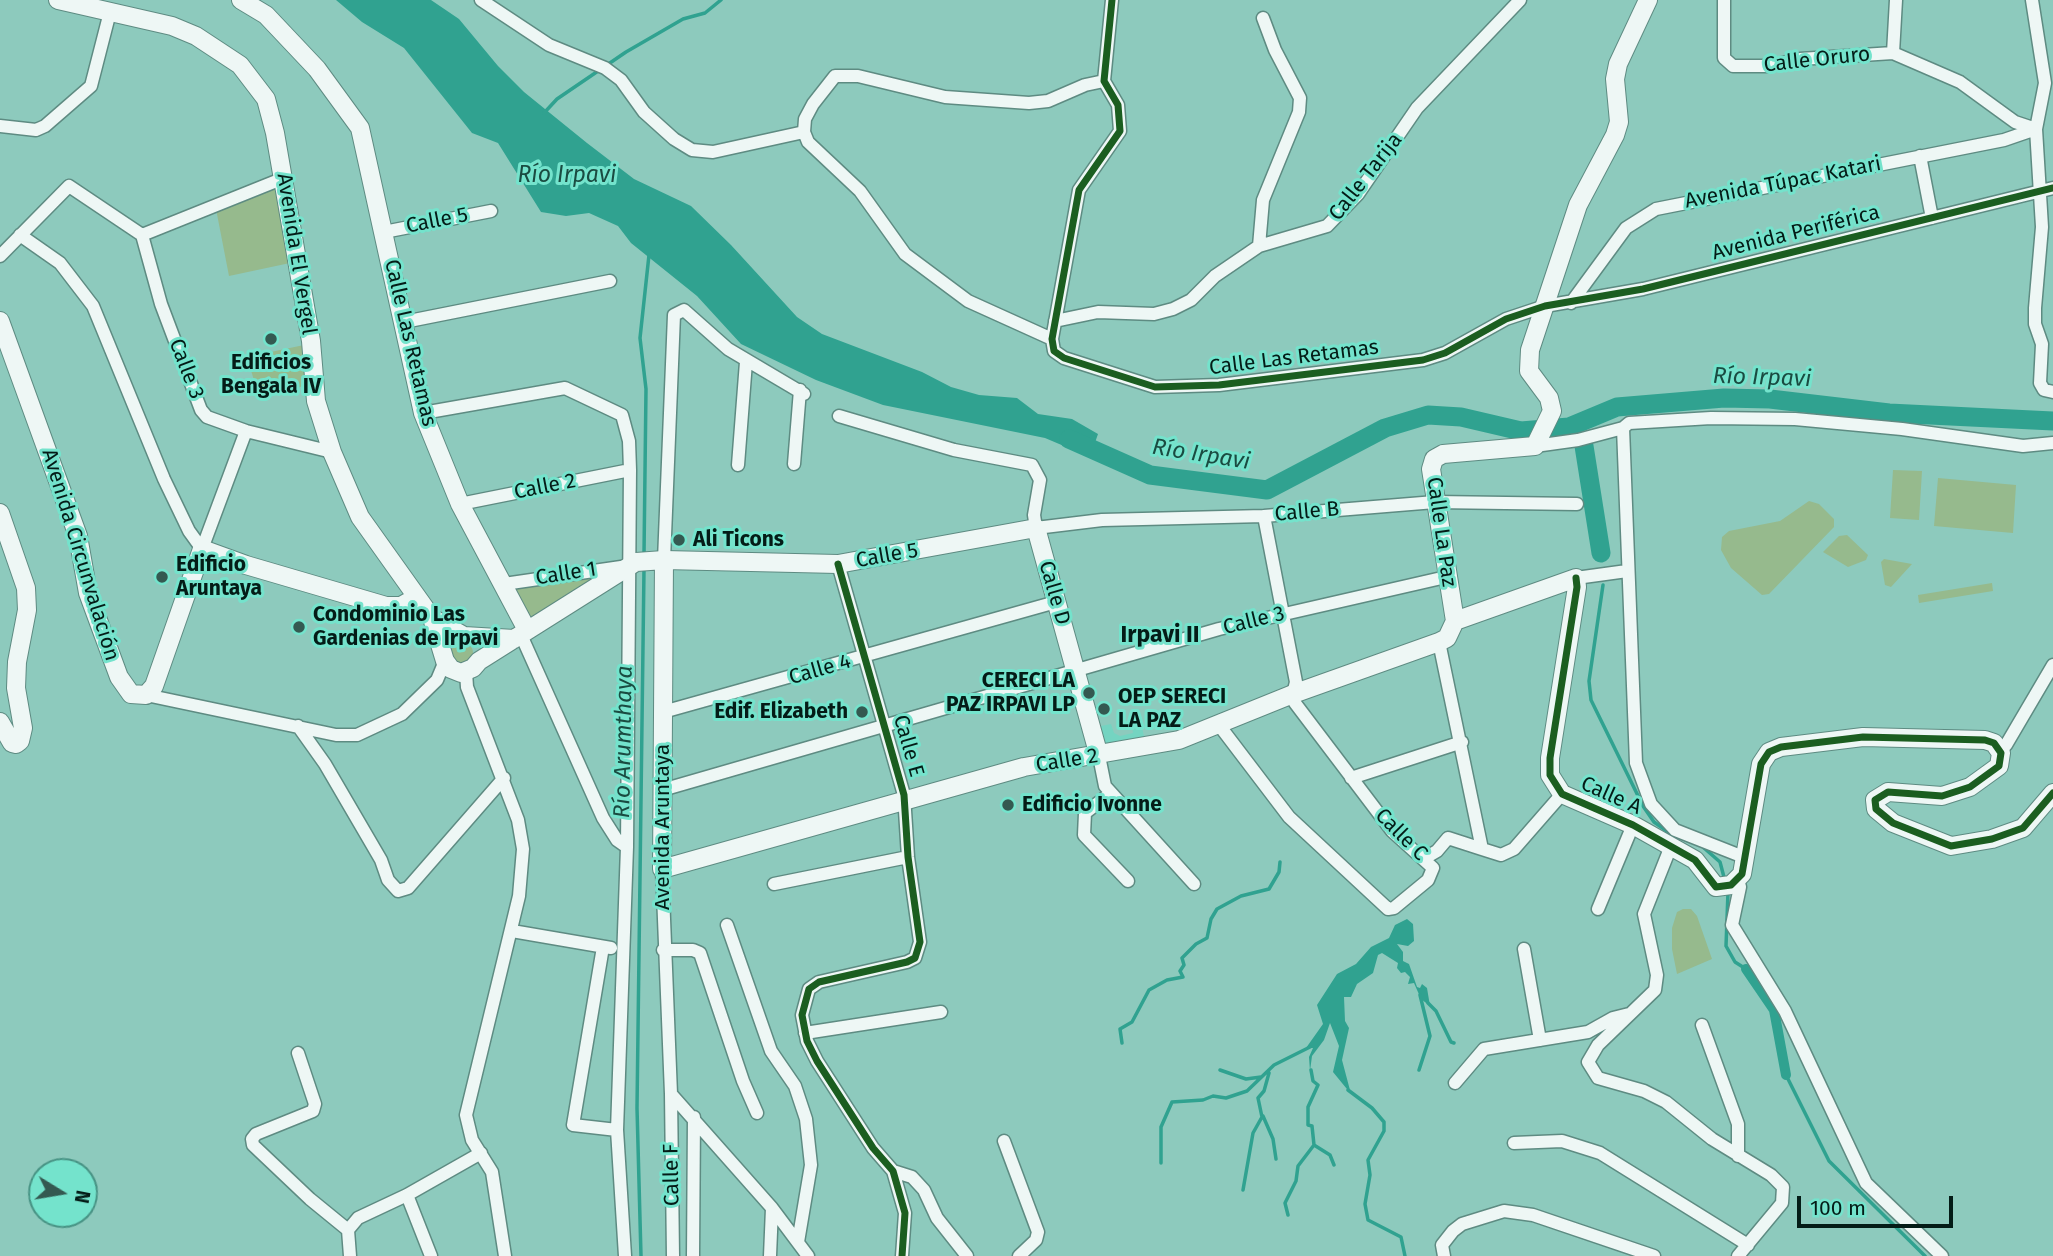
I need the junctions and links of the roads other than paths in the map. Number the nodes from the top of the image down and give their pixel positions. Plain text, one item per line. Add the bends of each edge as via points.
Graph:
1 (58, 0) edge
2 (241, 0) edge
3 (481, 0) edge
4 (1112, 0) edge
5 (1520, 0) edge
6 (1648, 0) edge
7 (1724, 0) edge
8 (1896, 0) edge
9 (2032, 0) edge
10 (110, 12) junction
11 (1264, 18) dead end
12 (1894, 53) junction
13 (1104, 81) junction
14 (0, 126) edge
15 (2036, 129) junction
16 (804, 132) junction
17 (1920, 156) junction
18 (284, 178) junction
19 (2053, 188) edge
20 (2039, 193) junction
21 (491, 211) dead end
22 (1932, 218) junction
23 (384, 232) junction
24 (20, 235) junction
25 (142, 235) junction
26 (1259, 246) junction
27 (0, 257) edge
28 (610, 281) dead end
29 (1571, 303) junction
30 (1545, 306) junction
31 (0, 321) edge
32 (1055, 321) junction
33 (404, 322) junction
34 (1052, 338) junction
35 (746, 362) junction
36 (2053, 391) edge
37 (423, 414) junction
38 (839, 416) dead end
39 (1623, 428) junction
40 (246, 431) junction
41 (1537, 442) junction
42 (2053, 443) edge
43 (332, 452) junction
44 (794, 464) dead end
45 (738, 465) dead end
46 (630, 471) junction
47 (1435, 502) junction
48 (1577, 503) dead end
49 (460, 504) junction
50 (0, 513) edge
51 (1264, 516) junction
52 (1036, 528) junction
53 (202, 549) junction
54 (645, 562) junction
55 (838, 565) junction
56 (1628, 571) junction
57 (1446, 578) junction
58 (1576, 578) junction
59 (504, 584) junction
60 (415, 598) junction
61 (1056, 602) junction
62 (1283, 614) junction
63 (432, 618) junction
64 (1455, 621) junction
65 (521, 635) junction
66 (468, 637) junction
67 (1439, 642) junction
68 (445, 657) junction
69 (864, 657) junction
70 (2053, 665) edge
71 (472, 666) junction
72 (1077, 672) junction
73 (1293, 694) junction
74 (146, 695) junction
75 (663, 712) junction
76 (0, 722) edge
77 (1219, 725) junction
78 (298, 726) junction
79 (884, 728) junction
80 (1462, 742) junction
81 (2006, 745) dead end
82 (1099, 756) junction
83 (504, 778) junction
84 (1351, 778) junction
85 (662, 790) junction
86 (1111, 793) junction
87 (2053, 793) edge
88 (1562, 794) junction
89 (904, 802) junction
90 (1633, 825) junction
91 (1671, 846) junction
92 (627, 847) junction
93 (1482, 849) junction
94 (908, 857) junction
95 (1425, 858) junction
96 (1746, 858) junction
97 (662, 869) junction
98 (1128, 881) dead end
99 (774, 884) dead end
100 (1194, 884) dead end
101 (1730, 884) junction
102 (1598, 909) dead end
103 (727, 925) dead end
104 (512, 931) junction
105 (603, 947) junction
106 (1524, 948) dead end
107 (622, 949) junction
108 (663, 950) junction
109 (941, 1012) dead end
110 (1629, 1014) junction
111 (1702, 1025) dead end
112 (805, 1033) junction
113 (1541, 1040) junction
114 (298, 1053) dead end
115 (1455, 1083) dead end
116 (671, 1094) junction
117 (757, 1113) dead end
118 (694, 1117) junction
119 (617, 1130) junction
120 (1004, 1141) dead end
121 (1514, 1143) dead end
122 (481, 1153) junction
123 (1738, 1156) junction
124 (893, 1171) junction
125 (407, 1195) junction
126 (772, 1208) junction
127 (348, 1230) junction
128 (798, 1242) junction
129 (1748, 1245) junction
130 (1440, 1252) edge
131 (350, 1256) edge
132 (431, 1256) edge
133 (505, 1256) edge
134 (625, 1256) edge
135 (673, 1256) edge
136 (692, 1256) edge
137 (770, 1256) edge
138 (808, 1256) edge
139 (902, 1256) edge
140 (967, 1256) edge
141 (1019, 1256) edge
142 (1654, 1256) edge
143 (1738, 1256) edge
144 (1942, 1256) edge

1 - 10 main road, Avenida El Vergel
2 - 23 main road, Calle Las Retamas via 266,15 317,69 360,128
3 - 16 street via 549,45 605,68 621,80 643,112 692,150 713,152
4 - 13 street
5 - 26 street, Calle Tarija via 1417,108 1339,216 1313,232
6 - 30 main road via 1618,64 1615,135 1578,205
7 - 12 street, Calle Oruro via 1724,58 1733,66
8 - 12 street
9 - 15 street via 2045,83
10 - 14 street via 91,86 36,130
10 - 18 main road, Avenida El Vergel via 197,36 240,65 266,99
11 - 26 street via 1300,98 1263,200
12 - 15 street, Calle Oruro via 1961,82 2015,122
13 - 16 street via 1029,103 945,97 858,76 835,76 813,103
13 - 32 street via 1118,105 1120,131 1079,190
15 - 17 street, Avenida Túpac Katari
15 - 20 street
16 - 34 street via 808,142 860,191 905,254 968,301
17 - 22 street
17 - 29 street, Avenida Túpac Katari via 1656,209 1626,228
18 - 25 street
18 - 43 main road, Avenida El Vergel via 314,386
19 - 20 street, Avenida Periférica
20 - 22 street, Avenida Periférica
20 - 36 street via 2042,228 2035,324 2042,344 2040,383
21 - 23 street, Calle 5
22 - 29 street, Avenida Periférica
23 - 33 main road, Calle Las Retamas
24 - 25 street via 69,186
24 - 27 street
24 - 53 street via 60,264 93,306 169,489
25 - 40 street, Calle 3 via 161,304 201,410 215,421
26 - 32 street, Calle Tarija via 1173,309 1154,314 1098,312
28 - 33 street
29 - 30 street, Avenida Periférica
30 - 34 street, Calle Las Retamas via 1506,319 1423,360 1175,388 1127,379 1064,358 1054,351
30 - 41 main road via 1529,364 1552,411
31 - 74 main road, Avenida Circunvalación via 78,536 88,593 119,677 131,694
32 - 34 street
33 - 37 main road, Calle Las Retamas
35 - 44 street via 802,392
35 - 45 street
35 - 54 street via 684,310 674,315
37 - 46 street via 565,388 622,415
37 - 49 main road, Calle Las Retamas
38 - 52 street, Calle D via 954,450 1032,465 1040,480
39 - 41 street via 1560,444
39 - 42 street via 1629,423 1711,418 1795,419 2023,446
39 - 56 street
40 - 43 street, Calle 3
40 - 53 street
41 - 47 main road, Calle La Paz via 1434,459
43 - 60 main road, Avenida El Vergel via 360,517
46 - 49 street, Calle 2
46 - 54 street
47 - 48 street, Calle B
47 - 51 street, Calle B
47 - 57 main road, Calle La Paz
49 - 59 main road, Calle Las Retamas
50 - 76 main road via 26,588 27,610 17,662 20,741 12,743
51 - 52 street, Calle B via 1102,520
51 - 62 street, Calle C
52 - 55 main road, Calle 5
52 - 61 main road, Calle D
53 - 60 main road via 386,606 401,606
53 - 74 main road via 154,686
54 - 55 main road, Calle 5
54 - 59 street, Calle 1
54 - 65 main road
54 - 75 main road, Avenida Aruntaya
54 - 92 street
55 - 69 street, Calle E
56 - 58 street
56 - 96 street via 1636,763 1651,804 1675,830
57 - 62 street, Calle 3
57 - 64 main road, Calle La Paz
58 - 64 main road
58 - 88 main road, Calle A via 1549,758 1550,775
59 - 65 main road, Calle Las Retamas
60 - 63 main road, Avenida El Vergel
61 - 69 street, Calle 4
61 - 72 main road, Calle D
62 - 72 street, Calle 3
62 - 73 street, Calle C via 1296,682
63 - 66 main road
63 - 68 main road
64 - 67 main road via 1447,638
65 - 66 main road
65 - 71 main road
65 - 92 street via 603,818
66 - 68 main road via 453,639
66 - 71 main road via 479,648
67 - 73 main road, Calle 2
67 - 80 street
68 - 71 main road via 456,672
68 - 78 street, Avenida Circunvalación via 437,680 402,714 357,735
69 - 75 street, Calle 4
69 - 79 street, Calle E
70 - 81 street
71 - 83 street via 467,687
72 - 79 street, Calle 3
72 - 82 main road, Calle D
73 - 77 main road, Calle 2
73 - 84 street, Calle C
74 - 78 street, Avenida Circunvalación
75 - 85 main road, Avenida Aruntaya
77 - 82 main road, Calle 2 via 1163,745
77 - 95 street, Calle C via 1289,817 1388,909 1428,880 1433,867
78 - 83 street via 398,891 408,888
79 - 85 street, Calle 3
79 - 89 street, Calle E
80 - 84 street
80 - 93 street
82 - 86 street, Calle D via 1105,786
82 - 89 main road, Calle 2 via 1024,767
83 - 104 street via 523,849
84 - 95 street, Calle C via 1392,831
85 - 97 main road, Avenida Aruntaya
86 - 98 street via 1085,813 1084,835
86 - 100 street, Calle D
87 - 96 main road via 2023,828 1951,846 1882,817 1875,800 1888,792 1942,796 1970,788 1999,766 2001,752 1994,743 1863,737 1781,747 1769,752 1761,764
88 - 90 main road, Calle A
88 - 93 street via 1514,849 1501,855
89 - 94 street, Calle E
89 - 97 main road, Calle 2
90 - 91 main road, Calle A
90 - 102 street
91 - 101 main road, Calle A via 1695,860 1712,885
91 - 110 street via 1644,914 1657,975 1655,990
92 - 107 street
93 - 95 street via 1448,838
94 - 99 street
94 - 112 street, Calle E via 920,942 915,958 836,976 810,989 802,1015
96 - 101 main road
97 - 108 street, Avenida Aruntaya
101 - 144 street via 1740,887 1732,925 1785,1011 1866,1183
103 - 128 street via 771,1051 795,1086 806,1119 811,1165
104 - 105 street
104 - 122 street via 466,1115
105 - 107 street
105 - 119 street via 573,1125
106 - 113 street
107 - 119 street
108 - 116 street, Avenida Aruntaya
108 - 117 street via 700,953
109 - 112 street
110 - 113 street via 1588,1032
110 - 123 street via 1592,1053 1590,1070 1608,1083 1644,1091 1666,1102
111 - 123 street via 1738,1124
112 - 124 street via 873,1148
113 - 115 street via 1484,1049
114 - 127 street via 315,1104 313,1111 251,1139
116 - 118 street
116 - 135 street, Calle F
118 - 126 street
118 - 136 street
119 - 134 street
120 - 141 street via 1038,1232
121 - 129 street via 1562,1141 1600,1153
122 - 125 street
122 - 133 street via 498,1191
123 - 129 street via 1783,1187 1782,1203
124 - 139 street via 905,1213
124 - 140 street via 912,1177 924,1190 937,1218
125 - 127 street via 358,1218
125 - 132 street
126 - 128 street
126 - 137 street
127 - 131 street
128 - 138 street
129 - 143 street
130 - 142 street via 1462,1224 1504,1211 1533,1215

